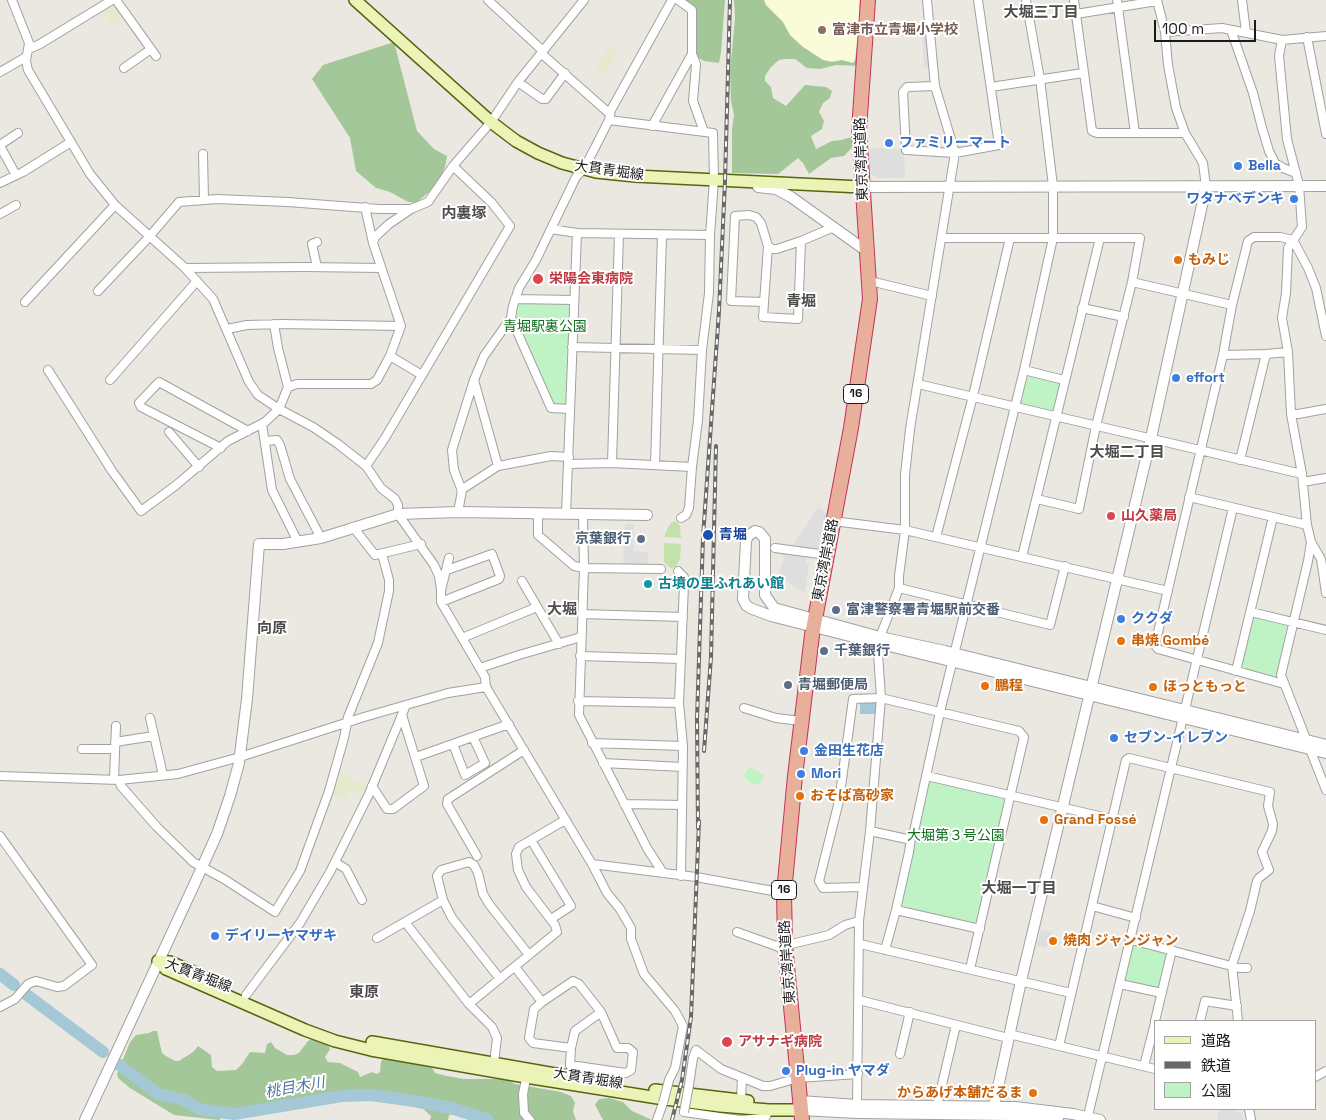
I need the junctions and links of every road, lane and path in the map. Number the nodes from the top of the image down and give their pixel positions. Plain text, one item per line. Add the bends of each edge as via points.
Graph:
1 (12, 0) edge
2 (97, 0) edge
3 (114, 0) edge
4 (355, 0) edge
5 (488, 0) edge
6 (584, 0) edge
7 (672, 0) edge
8 (678, 0) edge
9 (868, 0) edge
10 (927, 0) edge
11 (978, 0) edge
12 (1026, 0) edge
13 (1074, 0) edge
14 (1157, 0) edge
15 (1242, 0) edge
16 (1117, 4) edge
17 (101, 8) junction
18 (1076, 14) junction
19 (1231, 30) junction
20 (1165, 32) junction
21 (1246, 32) junction
22 (1326, 36) edge
23 (1307, 37) junction
24 (1282, 40) junction
25 (543, 52) junction
26 (27, 53) junction
27 (692, 54) junction
28 (124, 68) dead end
29 (0, 72) edge
30 (565, 73) junction
31 (1083, 73) junction
32 (1040, 79) junction
33 (518, 82) junction
34 (934, 86) junction
35 (991, 87) junction
36 (609, 117) junction
37 (491, 122) junction
38 (652, 126) junction
39 (704, 132) junction
40 (1135, 132) junction
41 (18, 133) dead end
42 (1185, 133) junction
43 (1326, 134) edge
44 (71, 142) junction
45 (0, 145) edge
46 (955, 153) junction
47 (203, 154) dead end
48 (453, 166) junction
49 (584, 169) junction
50 (1296, 173) junction
51 (16, 175) junction
52 (720, 180) junction
53 (0, 183) edge
54 (1299, 185) junction
55 (1053, 186) junction
56 (1206, 186) junction
57 (1326, 186) edge
58 (861, 187) junction
59 (951, 187) junction
60 (204, 199) junction
61 (16, 205) dead end
62 (115, 205) junction
63 (365, 207) junction
64 (411, 209) junction
65 (0, 214) edge
66 (834, 227) junction
67 (551, 229) junction
68 (577, 233) junction
69 (620, 234) junction
70 (662, 235) junction
71 (710, 235) junction
72 (150, 237) junction
73 (942, 238) junction
74 (1010, 238) junction
75 (1053, 238) junction
76 (1100, 238) junction
77 (1293, 240) junction
78 (801, 241) junction
79 (317, 242) dead end
80 (373, 243) junction
81 (768, 246) junction
82 (868, 252) junction
83 (317, 267) junction
84 (185, 268) junction
85 (381, 268) junction
86 (197, 281) junction
87 (870, 281) junction
88 (1132, 282) junction
89 (98, 292) dead end
90 (1182, 293) junction
91 (932, 296) junction
92 (515, 299) junction
93 (574, 300) junction
94 (25, 302) dead end
95 (764, 302) junction
96 (1232, 305) junction
97 (1082, 308) junction
98 (1124, 317) junction
99 (511, 318) junction
100 (274, 324) junction
101 (401, 326) junction
102 (227, 329) junction
103 (1326, 336) edge
104 (572, 347) junction
105 (614, 348) junction
106 (658, 350) junction
107 (702, 350) junction
108 (1288, 352) junction
109 (1266, 354) junction
110 (1223, 355) junction
111 (390, 356) junction
112 (48, 370) dead end
113 (1024, 370) junction
114 (422, 376) junction
115 (110, 380) dead end
116 (474, 380) junction
117 (1064, 380) junction
118 (918, 384) junction
119 (288, 387) junction
120 (973, 396) junction
121 (1014, 407) junction
122 (279, 409) junction
123 (570, 409) junction
124 (1326, 409) edge
125 (1291, 414) junction
126 (1056, 417) junction
127 (262, 424) junction
128 (1096, 426) junction
129 (248, 431) junction
130 (169, 432) dead end
131 (1151, 438) junction
132 (265, 442) junction
133 (220, 448) junction
134 (1200, 450) junction
135 (569, 460) junction
136 (1240, 460) junction
137 (612, 463) junction
138 (655, 465) junction
139 (199, 466) junction
140 (366, 466) junction
141 (498, 466) junction
142 (692, 467) junction
143 (1302, 478) junction
144 (1326, 478) edge
145 (461, 490) junction
146 (1189, 497) junction
147 (1037, 499) junction
148 (1233, 508) junction
149 (458, 512) junction
150 (398, 514) junction
151 (538, 514) junction
152 (566, 514) junction
153 (583, 514) junction
154 (647, 515) dead end
155 (1273, 517) junction
156 (681, 518) dead end
157 (834, 521) junction
158 (1307, 525) junction
159 (353, 528) junction
160 (905, 530) junction
161 (321, 538) junction
162 (936, 538) junction
163 (298, 542) junction
164 (1310, 542) junction
165 (421, 544) junction
166 (775, 548) dead end
167 (980, 548) junction
168 (382, 554) junction
169 (827, 555) junction
170 (1022, 557) junction
171 (449, 558) dead end
172 (1065, 566) junction
173 (584, 568) junction
174 (661, 569) dead end
175 (447, 570) junction
176 (678, 571) dead end
177 (1118, 579) junction
178 (522, 581) dead end
179 (899, 588) junction
180 (441, 590) junction
181 (1168, 591) junction
182 (1326, 593) edge
183 (441, 602) junction
184 (967, 604) junction
185 (537, 607) junction
186 (1251, 612) junction
187 (582, 614) junction
188 (683, 617) junction
189 (814, 622) junction
190 (1293, 622) junction
191 (1326, 630) edge
192 (581, 637) junction
193 (462, 638) junction
194 (880, 640) junction
195 (559, 644) junction
196 (580, 656) junction
197 (954, 657) junction
198 (681, 659) junction
199 (1197, 660) junction
200 (480, 668) junction
201 (1236, 671) junction
202 (1284, 684) junction
203 (486, 687) junction
204 (1089, 690) junction
205 (881, 698) junction
206 (578, 700) junction
207 (679, 703) junction
208 (406, 706) junction
209 (744, 708) dead end
210 (940, 712) junction
211 (1184, 714) junction
212 (402, 715) junction
213 (150, 718) dead end
214 (801, 721) junction
215 (348, 723) junction
216 (509, 724) junction
217 (116, 726) dead end
218 (154, 736) junction
219 (472, 737) junction
220 (592, 743) junction
221 (454, 744) junction
222 (1307, 744) junction
223 (115, 745) junction
224 (1326, 745) edge
225 (683, 746) junction
226 (82, 749) dead end
227 (524, 750) junction
228 (1326, 753) edge
229 (416, 757) junction
230 (240, 758) junction
231 (603, 763) junction
232 (683, 767) junction
233 (1172, 768) junction
234 (163, 775) junction
235 (0, 776) edge
236 (927, 776) junction
237 (117, 780) junction
238 (372, 786) junction
239 (1326, 790) edge
240 (1011, 794) junction
241 (624, 804) junction
242 (682, 805) junction
243 (1064, 807) junction
244 (1112, 819) junction
245 (565, 820) junction
246 (870, 831) junction
247 (0, 836) edge
248 (911, 838) junction
249 (531, 840) junction
250 (477, 856) dead end
251 (335, 862) junction
252 (592, 864) junction
253 (202, 868) junction
254 (663, 873) junction
255 (681, 876) junction
256 (862, 887) junction
257 (784, 893) junction
258 (362, 900) dead end
259 (443, 900) junction
260 (1092, 906) junction
261 (896, 910) junction
262 (1136, 918) junction
263 (551, 919) junction
264 (860, 921) junction
265 (405, 922) junction
266 (980, 929) junction
267 (737, 932) dead end
268 (377, 938) dead end
269 (1130, 940) junction
270 (860, 944) junction
271 (785, 945) junction
272 (885, 950) junction
273 (1172, 950) junction
274 (529, 955) junction
275 (158, 961) junction
276 (1232, 965) junction
277 (515, 967) junction
278 (1247, 968) dead end
279 (970, 969) junction
280 (500, 979) junction
281 (1021, 981) junction
282 (1120, 984) junction
283 (1071, 993) junction
284 (1162, 993) junction
285 (246, 995) junction
286 (859, 1000) junction
287 (542, 1002) junction
288 (470, 1004) junction
289 (1237, 1006) junction
290 (0, 1007) edge
291 (601, 1012) junction
292 (910, 1012) junction
293 (1155, 1020) edge
294 (1200, 1020) edge
295 (1238, 1020) edge
296 (956, 1025) junction
297 (1154, 1026) edge
298 (1009, 1036) junction
299 (1059, 1046) junction
300 (571, 1048) junction
301 (900, 1054) dead end
302 (1103, 1056) junction
303 (494, 1063) junction
304 (1144, 1066) junction
305 (1154, 1069) edge
306 (527, 1073) junction
307 (858, 1074) junction
308 (742, 1078) junction
309 (798, 1078) junction
310 (741, 1100) junction
311 (937, 1106) junction
312 (769, 1110) junction
313 (801, 1110) edge
314 (857, 1113) edge
315 (992, 1114) edge
316 (908, 1117) edge
317 (1088, 1119) edge
318 (85, 1120) edge
319 (530, 1120) edge
320 (657, 1120) edge
321 (1058, 1120) edge
322 (1100, 1120) edge

1 - 26 street via 29,43
2 - 17 street
3 - 17 street
3 - 28 street via 153,52
4 - 37 main road, 大貫青堀線
5 - 25 street
6 - 25 street
7 - 36 street
8 - 27 street via 692,10
9 - 58 highway, 東京湾岸道路 / 16 via 859,130
10 - 34 street
11 - 35 street
12 - 32 street
13 - 18 street
14 - 16 street
14 - 20 street
15 - 21 street
16 - 18 street
16 - 40 street
17 - 26 street
18 - 31 street
19 - 20 street via 1203,28
19 - 21 street
19 - 50 street via 1269,151 1275,163
20 - 42 street via 1172,89
21 - 24 street
22 - 23 street
23 - 24 street
23 - 43 street
24 - 50 street via 1279,56 1281,83 1287,138
25 - 30 street
25 - 33 street
26 - 29 street
26 - 44 street via 28,70
27 - 38 street
27 - 39 street via 696,64 693,101
30 - 33 street via 546,99
30 - 36 street
31 - 32 street
31 - 40 street via 1092,131
32 - 35 street
32 - 55 street
33 - 37 street
34 - 46 street
34 - 46 street via 907,88 903,92 906,150
35 - 46 street via 999,145
36 - 38 street
36 - 49 street
37 - 48 street
37 - 49 main road, 大貫青堀線 via 538,153
38 - 39 street
39 - 52 street via 713,133
40 - 42 street
41 - 45 street
42 - 56 street via 1203,163
44 - 51 street
44 - 62 street via 90,174
45 - 51 street
46 - 59 street
47 - 60 street
48 - 64 street via 428,202
48 - 114 street via 492,203 510,226
49 - 52 main road, 大貫青堀線 via 635,176
49 - 67 street via 576,177
50 - 54 street
51 - 53 street
52 - 58 main road, 大貫青堀線
52 - 66 street via 729,184 776,189
52 - 71 street
54 - 56 street
54 - 57 street
54 - 77 street via 1302,227
55 - 56 street
55 - 59 street
55 - 75 street
56 - 90 street
58 - 59 street
58 - 82 highway, 東京湾岸道路 / 16
59 - 73 street
60 - 63 street
60 - 72 street via 179,202
61 - 65 street
62 - 72 street
62 - 94 street
63 - 64 street
63 - 80 street
64 - 80 street via 389,224
66 - 78 street
66 - 82 street
67 - 68 street
67 - 92 street
68 - 69 street
68 - 93 street
69 - 70 street
69 - 105 street
70 - 71 street
70 - 106 street
71 - 107 street via 709,293
72 - 84 street
72 - 89 street
73 - 74 street
73 - 91 street
74 - 75 street
74 - 120 street
75 - 76 street
75 - 113 street
76 - 88 street via 1140,238
76 - 97 street
77 - 96 street via 1254,237 1248,241
77 - 103 street via 1316,288
77 - 108 street via 1288,248 1282,318
78 - 81 street via 777,249
78 - 95 street via 798,318 763,317
79 - 83 street via 312,244
80 - 85 street
81 - 95 street
81 - 95 street via 756,217 735,216 731,301
82 - 87 highway, 東京湾岸道路 / 16
83 - 84 street
83 - 85 street
84 - 86 street
85 - 101 street
86 - 102 street via 214,299
86 - 115 street
87 - 91 street
87 - 157 highway, 東京湾岸道路 / 16 via 867,324
88 - 90 street
88 - 98 street
90 - 96 street
90 - 131 street
91 - 118 street
92 - 93 street
92 - 99 street
93 - 104 street
96 - 110 street
97 - 98 street
97 - 117 street
98 - 128 street
99 - 116 street via 484,356
99 - 123 street via 551,408
100 - 101 street
100 - 102 street
100 - 119 street
101 - 111 street
102 - 122 street via 249,382 258,395
104 - 105 street
104 - 123 street
105 - 106 street
105 - 137 street
106 - 107 street
106 - 138 street
107 - 142 street
108 - 109 street
108 - 125 street
109 - 110 street
109 - 136 street
110 - 134 street
111 - 114 street
111 - 119 street via 377,380 371,384 297,384
112 - 139 street via 141,511
113 - 117 street
113 - 121 street
114 - 140 street
116 - 141 street
116 - 145 street via 452,450
117 - 126 street
118 - 120 street
118 - 160 street via 905,475
119 - 122 street
120 - 121 street
120 - 162 street
121 - 126 street
121 - 167 street
122 - 127 street
122 - 140 street via 313,427
123 - 135 street
124 - 125 street
125 - 143 street
126 - 128 street
126 - 147 street
127 - 129 street
127 - 132 street
128 - 131 street
128 - 147 street via 1078,509
129 - 133 street
129 - 133 street via 159,382 139,403
130 - 139 street
131 - 134 street
131 - 177 street
132 - 161 street via 277,440 290,479
132 - 163 street via 272,490
133 - 139 street
134 - 136 street
134 - 146 street
135 - 137 street
135 - 141 street via 551,456
135 - 152 street
136 - 143 street
137 - 138 street
138 - 142 street
140 - 150 street via 381,488 395,499
141 - 145 street
142 - 156 street via 688,508
143 - 144 street
143 - 158 street
145 - 149 street
146 - 148 street
146 - 181 street
147 - 170 street
148 - 155 street
148 - 199 street
149 - 150 street
149 - 151 street
150 - 159 street
150 - 165 street
151 - 152 street
151 - 173 street via 538,535 574,566
152 - 153 street
153 - 154 street
153 - 173 street
155 - 158 street
155 - 186 street
157 - 160 street
157 - 169 highway, 東京湾岸道路 / 16
158 - 164 street
159 - 161 street
159 - 168 street via 375,555
160 - 162 street
160 - 179 street
161 - 163 street
162 - 167 street
163 - 230 street via 259,544
164 - 182 street via 1321,559
164 - 190 street
165 - 168 street
165 - 180 street via 439,576
166 - 169 street
167 - 170 street
167 - 184 street
168 - 215 street via 389,585 382,626
169 - 189 highway, 東京湾岸道路 / 16
170 - 172 street
171 - 175 street
172 - 177 street
172 - 184 street via 1050,625
173 - 174 street
173 - 187 street
175 - 180 street
175 - 183 street via 492,554 500,576
176 - 188 street via 684,577
177 - 181 street
177 - 204 street
178 - 185 street
179 - 184 street
179 - 194 street
180 - 183 street
181 - 199 street via 1156,648
183 - 193 street
184 - 197 street
185 - 193 street
185 - 195 street
186 - 190 street
186 - 201 street
187 - 188 street
187 - 192 street
188 - 198 street
189 - 189 street via 771,616 746,605 746,545 752,532 759,532 765,539 766,600 774,608
189 - 194 street
189 - 214 highway, 東京湾岸道路 / 16
190 - 191 street
190 - 202 street via 1280,675
192 - 195 street
192 - 196 street
193 - 200 street
194 - 197 street
194 - 205 street
195 - 200 street
196 - 198 street
196 - 206 street
197 - 204 street
197 - 210 street
198 - 207 street
199 - 201 street
199 - 211 street
200 - 203 street
201 - 202 street
202 - 222 street
203 - 208 street via 448,693
203 - 216 street
204 - 211 street
204 - 243 street
205 - 210 street
205 - 246 street
205 - 256 street via 853,699 839,801 819,881 823,888
206 - 207 street
206 - 220 street via 579,715
207 - 225 street
208 - 212 street
208 - 215 street
209 - 214 street via 776,718
210 - 236 street
210 - 240 street via 1019,731 1024,737
211 - 222 street
211 - 233 street
212 - 229 street
212 - 238 street
213 - 218 street
214 - 257 highway, 東京湾岸道路 / 16
215 - 230 street
215 - 253 street via 329,791 300,871 274,912
216 - 219 street
216 - 227 street
217 - 223 street
218 - 223 street
218 - 234 street
219 - 221 street
219 - 221 street via 485,764 464,775
220 - 225 street
220 - 231 street
221 - 229 street
222 - 224 street
222 - 228 street
222 - 239 street
223 - 226 street
223 - 237 street
225 - 232 street
227 - 245 street
227 - 250 street via 448,799
229 - 238 street via 424,786 394,810 387,809
230 - 234 street
230 - 253 street via 217,834
231 - 232 street
231 - 241 street
232 - 242 street
233 - 244 street via 1126,760
233 - 262 street
233 - 276 street via 1270,792 1268,806 1272,831 1262,852 1270,870 1257,881
234 - 237 street
235 - 237 street
236 - 240 street
236 - 248 street
237 - 253 street via 157,827
238 - 251 street
240 - 243 street
240 - 266 street
241 - 242 street
241 - 254 street
242 - 255 street
243 - 244 street
243 - 281 street
244 - 260 street
245 - 249 street
245 - 252 street
246 - 248 street
246 - 256 street
247 - 290 street via 92,965 64,986 36,981 28,984 15,999
248 - 261 street
249 - 263 street via 516,854 518,870 526,887
249 - 263 street via 571,906
251 - 258 street via 346,869
251 - 285 street via 300,923
252 - 254 street
252 - 320 street, bridge via 631,928 631,939 644,974 675,1011 683,1026 675,1068
253 - 275 street
254 - 255 street
255 - 257 street
256 - 264 street
257 - 271 highway, 東京湾岸道路 / 16
259 - 265 street
259 - 274 street via 437,876 441,870 469,862 474,865 489,904
259 - 280 street via 452,918
260 - 262 street
260 - 283 street
261 - 266 street
261 - 272 street
262 - 269 street
263 - 274 street via 557,932
264 - 270 street
264 - 271 street via 845,925 829,935
265 - 268 street
265 - 288 street
266 - 279 street
267 - 271 street via 772,946
269 - 273 street
269 - 282 street
270 - 272 street
270 - 286 street
271 - 309 highway, 東京湾岸道路 / 16
272 - 279 street
273 - 276 street
273 - 284 street
274 - 277 street
275 - 285 main road, 大貫青堀線 via 170,962
275 - 306 main road, 大貫青堀線 via 166,969 335,1041 371,1050
275 - 318 street
276 - 278 street
276 - 289 street
277 - 280 street
277 - 287 street
279 - 281 street
280 - 288 street
281 - 283 street
281 - 298 street
282 - 284 street
282 - 302 street
283 - 299 street
284 - 293 street
285 - 303 main road, 大貫青堀線 via 308,1023 374,1043
286 - 292 street
286 - 307 street
287 - 291 street via 573,981
287 - 300 street via 534,1010 529,1038 533,1043
288 - 303 street via 492,1027 497,1038
289 - 294 street via 1205,1001
289 - 295 street
291 - 300 street via 575,1032
291 - 300 street via 617,1048 628,1048 633,1052 630,1070 626,1073 570,1065
292 - 296 street
292 - 301 street
296 - 298 street
296 - 311 street
297 - 304 street
298 - 299 street
298 - 315 street
299 - 302 street
302 - 304 street
302 - 317 street
303 - 306 main road, 大貫青堀線
304 - 305 street
306 - 310 main road, 大貫青堀線
306 - 312 main road, 大貫青堀線 via 711,1105
306 - 319 street via 524,1113
307 - 309 street
307 - 314 street
308 - 309 street via 770,1086
308 - 310 street
308 - 312 street, bridge via 720,1069 696,1050 684,1112 740,1120 765,1118
309 - 313 highway, 東京湾岸道路 / 16
310 - 313 main road, 大貫青堀線 via 781,1104
311 - 314 street
311 - 315 street
312 - 313 main road, 大貫青堀線
313 - 314 street
314 - 316 street
315 - 316 street
315 - 317 street via 1044,1110
315 - 321 street
317 - 322 street

